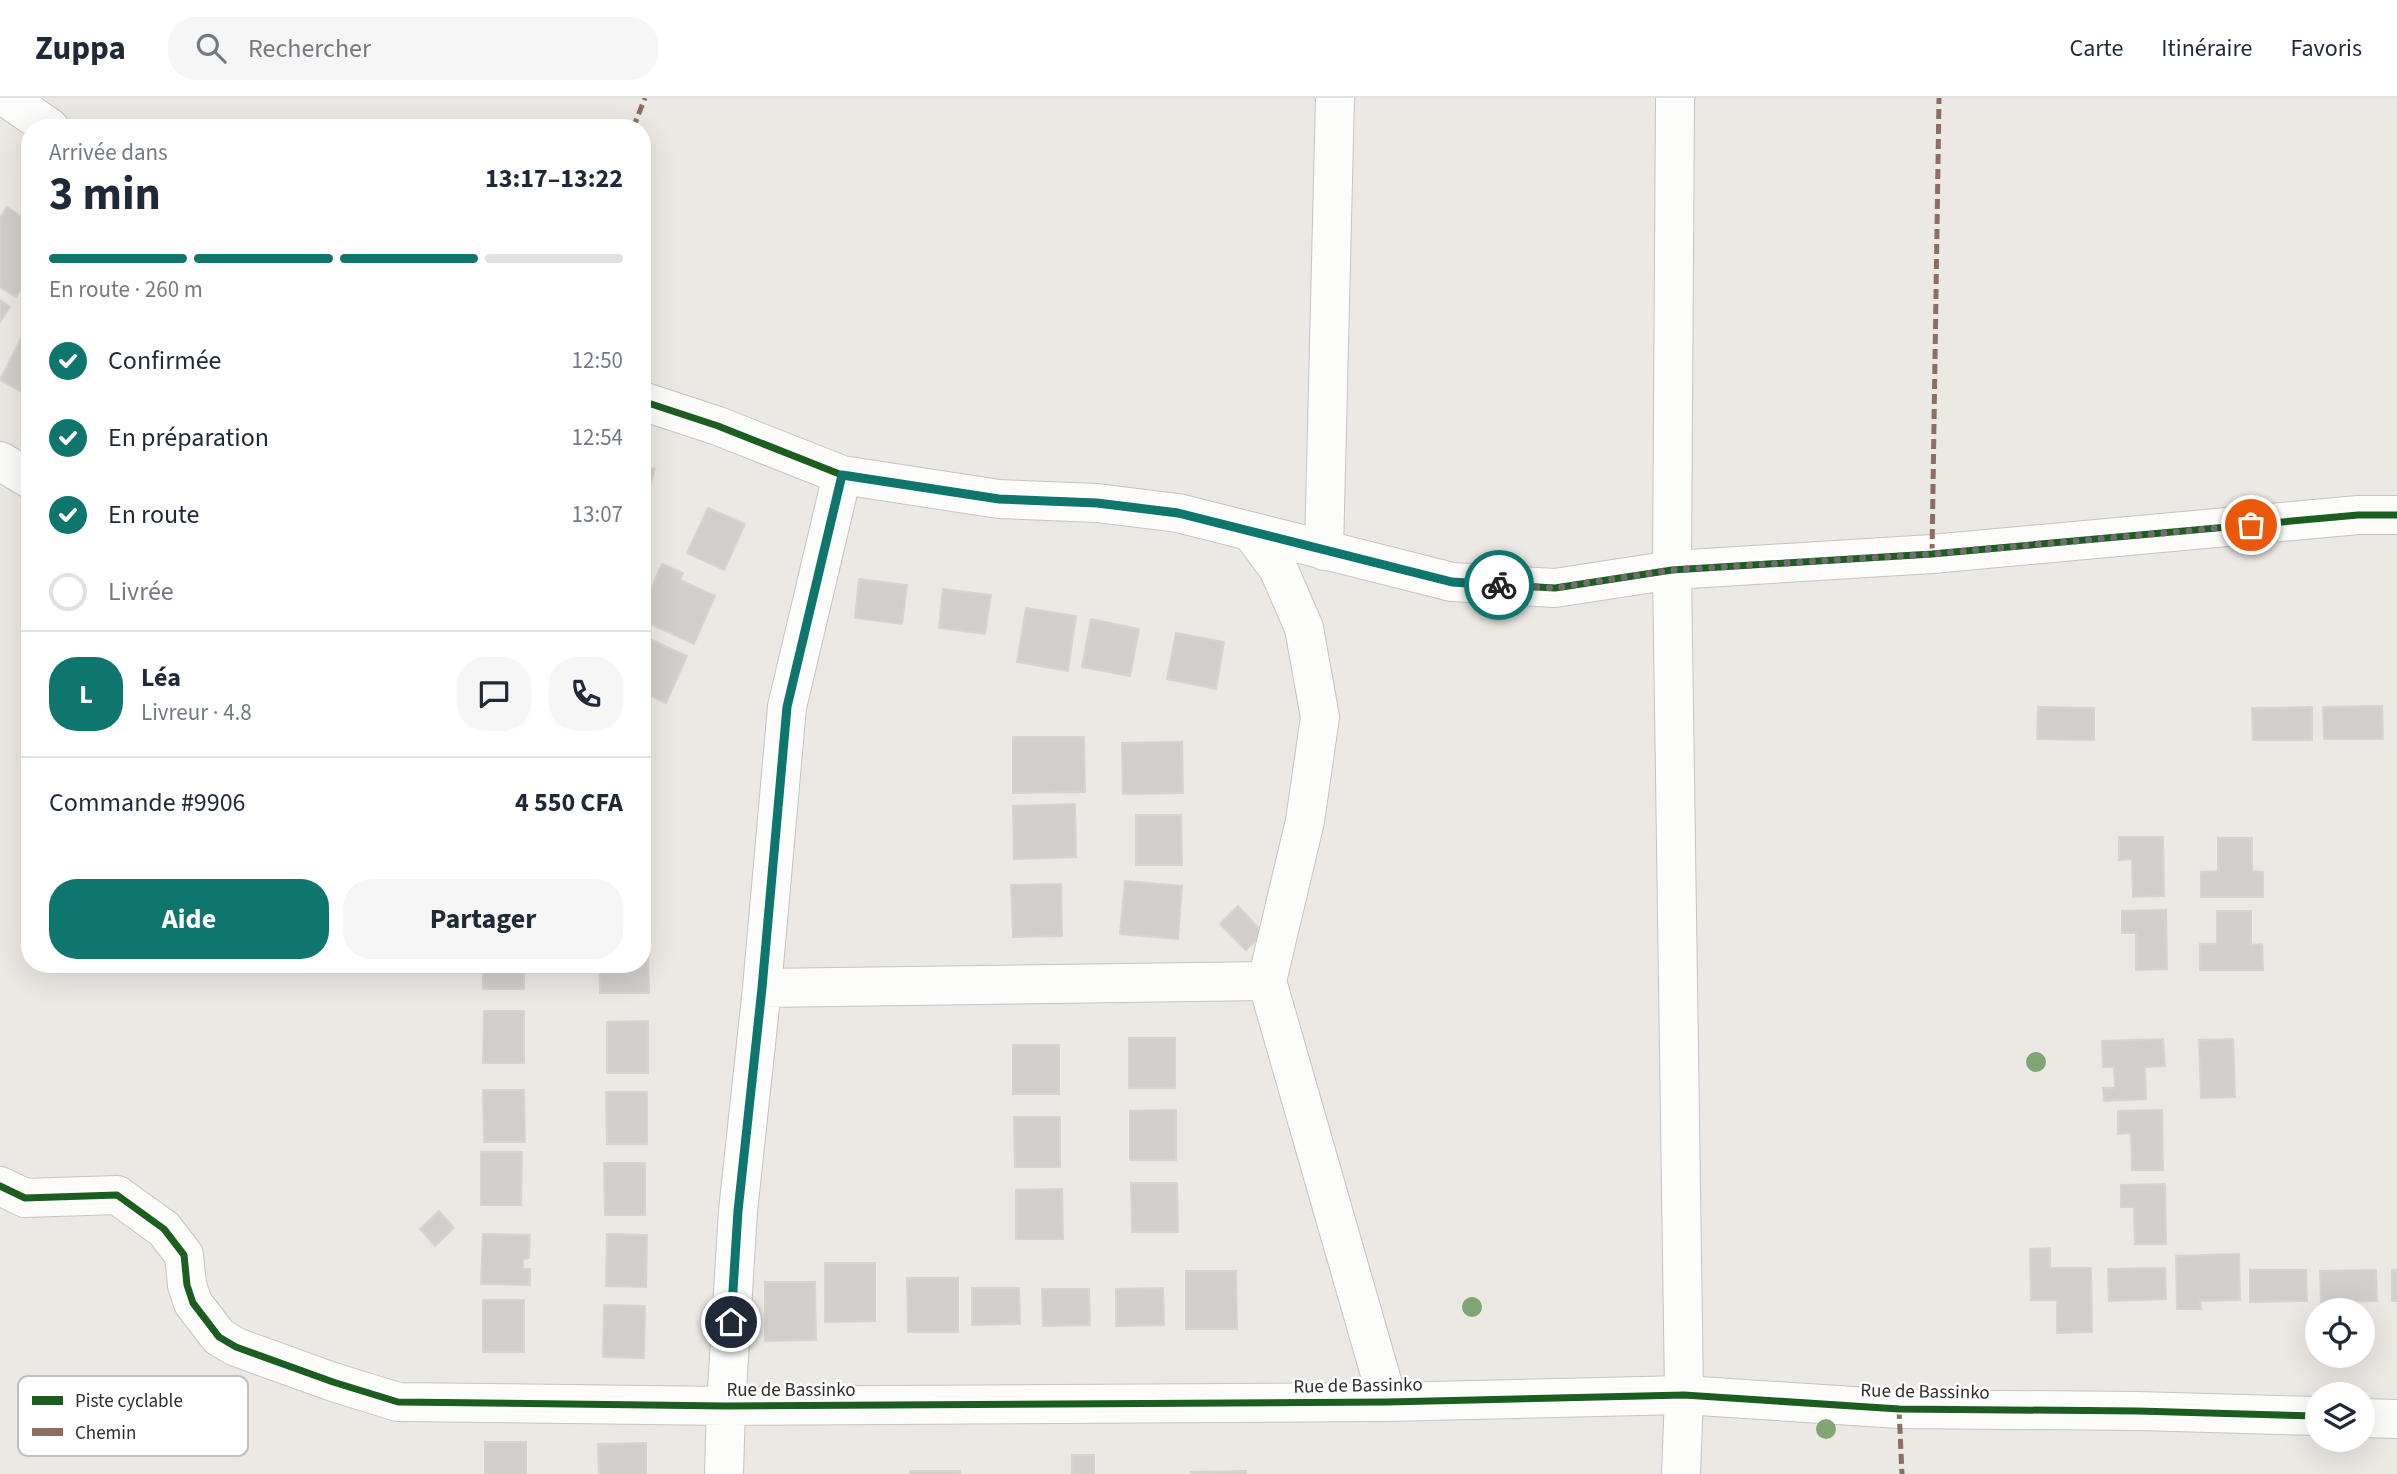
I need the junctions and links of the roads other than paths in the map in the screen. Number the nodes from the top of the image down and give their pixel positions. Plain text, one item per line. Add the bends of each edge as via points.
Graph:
1 (7, 98) edge
2 (1335, 98) edge
3 (1675, 98) edge
4 (37, 119) edge
5 (651, 404) edge
6 (0, 461) edge
7 (21, 474) edge
8 (842, 475) junction
9 (2397, 515) edge
10 (1251, 532) junction
11 (1324, 551) junction
12 (1672, 570) junction
13 (1267, 981) junction
14 (762, 988) junction
15 (0, 1186) edge
16 (1684, 1395) junction
17 (1388, 1402) junction
18 (726, 1406) junction
19 (2305, 1416) edge
20 (2375, 1418) edge
21 (2397, 1419) edge
22 (724, 1474) edge
23 (1681, 1474) edge

1 - 4 street
2 - 11 street
3 - 12 street
5 - 8 street
6 - 7 street
8 - 10 street via 999,499 1097,503 1178,513
8 - 14 street via 787,707
9 - 12 street via 1932,554
10 - 11 street
10 - 13 street via 1278,568 1304,628 1320,717 1305,821
11 - 12 street via 1452,582 1555,588
12 - 16 street
13 - 14 street
13 - 17 street
14 - 18 street via 738,1211
15 - 18 street, Rue de Bassinko via 25,1198 117,1195 164,1229 184,1255 193,1303 219,1337 236,1347 398,1402
16 - 17 street, Rue de Bassinko
16 - 19 street, Rue de Bassinko via 1899,1409
16 - 23 street
17 - 18 street, Rue de Bassinko
18 - 22 street
20 - 21 street

